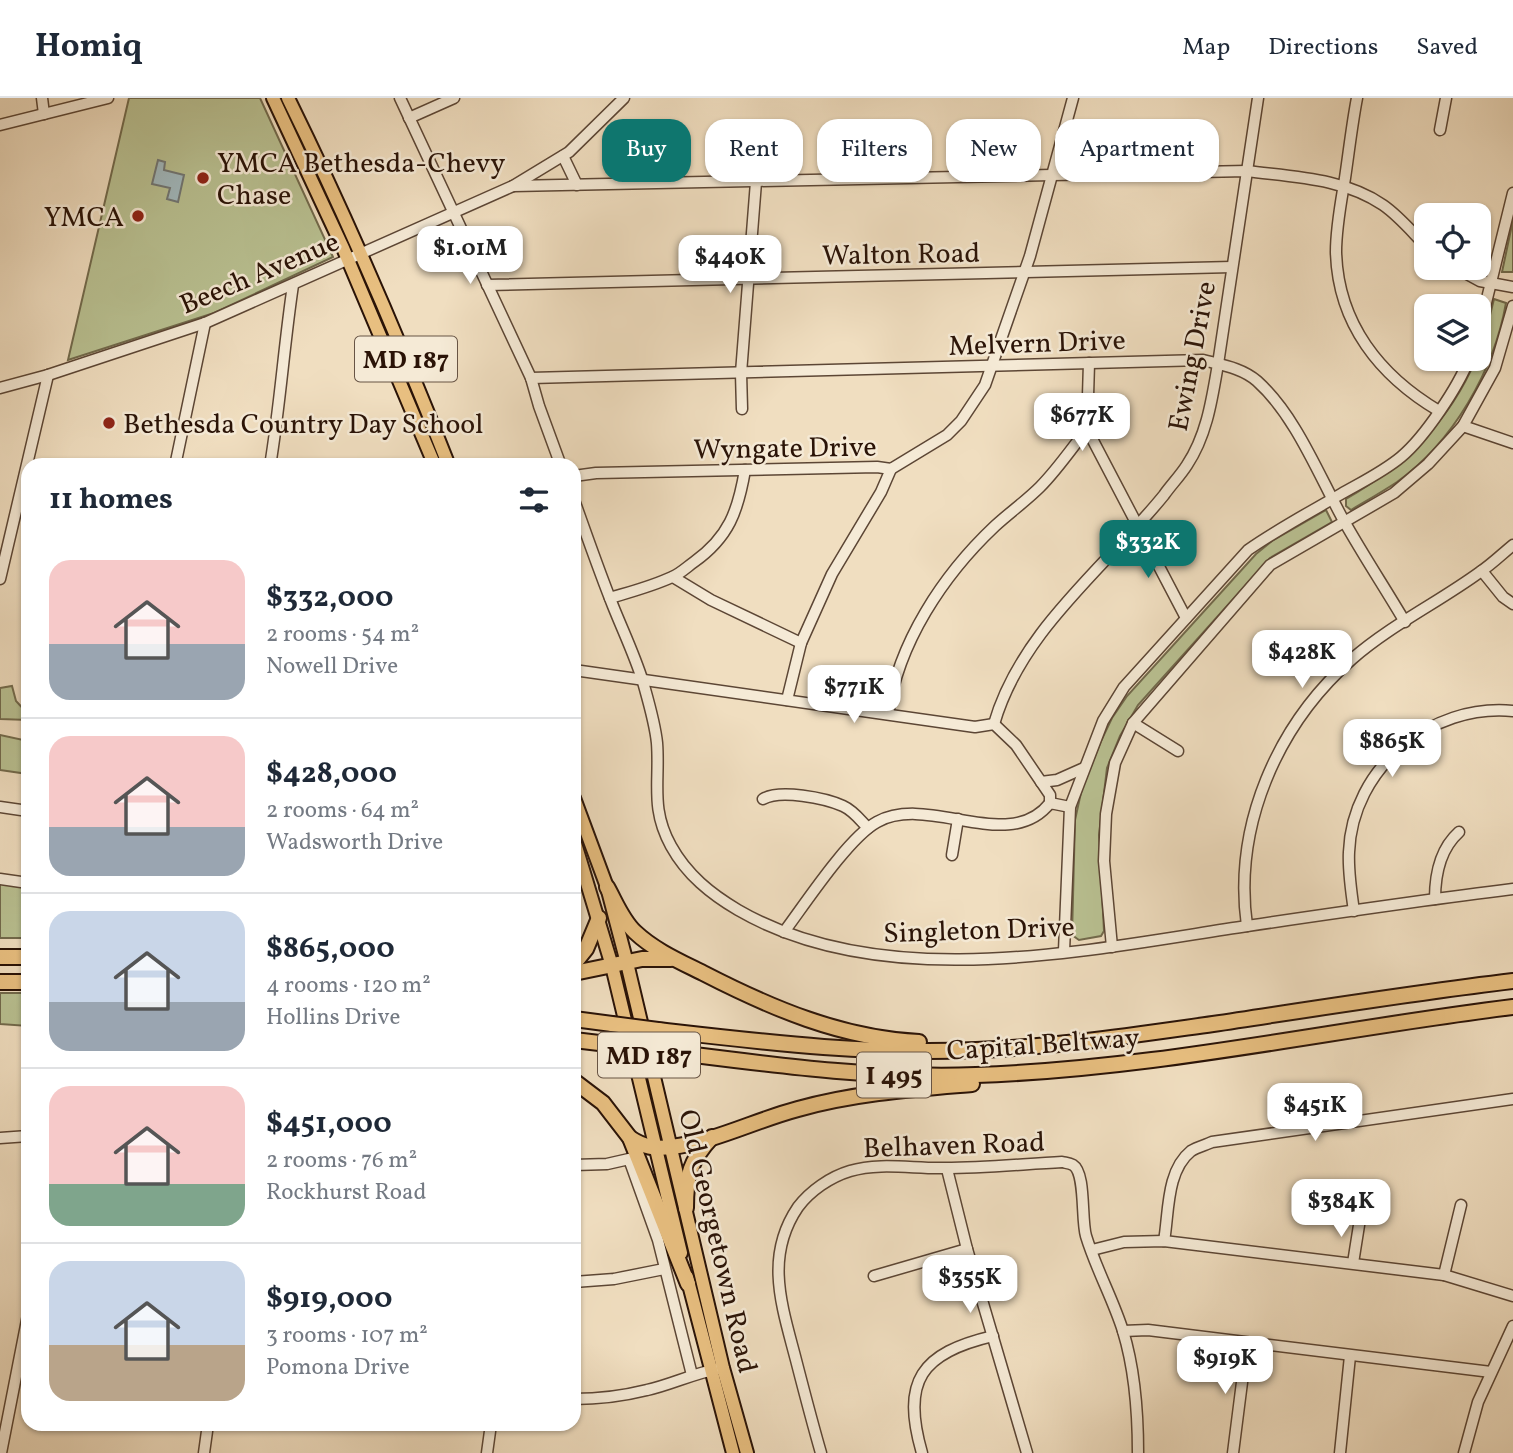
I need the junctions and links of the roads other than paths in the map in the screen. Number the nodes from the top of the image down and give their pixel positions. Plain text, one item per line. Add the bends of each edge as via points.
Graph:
1 (42, 98) edge
2 (108, 98) edge
3 (273, 98) edge
4 (288, 98) edge
5 (400, 98) edge
6 (454, 98) edge
7 (624, 98) edge
8 (1073, 98) edge
9 (1258, 98) edge
10 (1357, 98) edge
11 (1447, 98) edge
12 (44, 114) junction
13 (409, 118) junction
14 (0, 125) edge
15 (1440, 130) dead end
16 (563, 156) junction
17 (1247, 171) junction
18 (1052, 175) junction
19 (803, 181) edge
20 (756, 182) joint
21 (578, 185) junction
22 (513, 186) junction
23 (1343, 186) junction
24 (1513, 193) edge
25 (452, 212) junction
26 (1414, 235) edge
27 (354, 256) junction
28 (1232, 267) junction
29 (1024, 273) junction
30 (747, 279) junction
31 (1478, 280) edge
32 (1491, 283) junction
33 (293, 285) junction
34 (487, 285) junction
35 (1513, 287) edge
36 (1488, 294) edge
37 (1513, 306) edge
38 (205, 323) junction
39 (1089, 363) junction
40 (1218, 364) junction
41 (991, 367) junction
42 (1464, 371) edge
43 (741, 373) junction
44 (48, 375) junction
45 (531, 378) junction
46 (0, 388) edge
47 (743, 410) dead end
48 (1439, 411) junction
49 (1463, 426) junction
50 (1087, 429) junction
51 (1513, 443) edge
52 (28, 458) edge
53 (177, 458) edge
54 (271, 458) edge
55 (432, 458) edge
56 (446, 458) edge
57 (558, 458) edge
58 (891, 469) junction
59 (745, 470) junction
60 (581, 475) edge
61 (21, 490) edge
62 (1333, 499) junction
63 (581, 519) edge
64 (1345, 523) junction
65 (1137, 528) junction
66 (1513, 545) edge
67 (1482, 571) junction
68 (673, 577) junction
69 (0, 579) edge
70 (610, 598) junction
71 (1513, 604) edge
72 (1186, 618) junction
73 (1405, 622) junction
74 (801, 643) junction
75 (581, 671) edge
76 (642, 681) junction
77 (787, 700) junction
78 (1513, 712) edge
79 (888, 714) junction
80 (1133, 723) junction
81 (994, 724) junction
82 (1178, 751) dead end
83 (1084, 768) junction
84 (1041, 782) junction
85 (763, 799) dead end
86 (1050, 803) junction
87 (0, 807) edge
88 (1070, 807) junction
89 (21, 810) edge
90 (581, 817) edge
91 (958, 819) junction
92 (868, 828) junction
93 (1460, 832) dead end
94 (952, 855) dead end
95 (581, 872) edge
96 (0, 879) edge
97 (21, 882) edge
98 (607, 887) junction
99 (1513, 889) edge
100 (1435, 899) junction
101 (1354, 911) junction
102 (599, 918) junction
103 (1247, 926) junction
104 (784, 932) junction
105 (1112, 947) junction
106 (1064, 951) junction
107 (581, 955) edge
108 (0, 957) edge
109 (21, 957) edge
110 (676, 959) junction
111 (627, 963) junction
112 (612, 966) junction
113 (581, 972) edge
114 (1513, 981) edge
115 (0, 982) edge
116 (21, 982) edge
117 (1513, 1007) edge
118 (581, 1020) edge
119 (581, 1042) edge
120 (1016, 1048) junction
121 (1126, 1063) junction
122 (581, 1086) edge
123 (1513, 1099) edge
124 (21, 1136) edge
125 (712, 1137) junction
126 (0, 1138) edge
127 (630, 1139) junction
128 (664, 1148) junction
129 (581, 1166) edge
130 (947, 1168) junction
131 (1461, 1205) dead end
132 (686, 1208) junction
133 (1360, 1219) dead end
134 (1164, 1241) junction
135 (967, 1250) junction
136 (1092, 1250) junction
137 (1353, 1263) junction
138 (664, 1269) junction
139 (1444, 1275) junction
140 (874, 1276) dead end
141 (581, 1281) edge
142 (688, 1284) junction
143 (1513, 1296) edge
144 (1513, 1326) edge
145 (1123, 1331) junction
146 (993, 1336) junction
147 (1247, 1343) junction
148 (21, 1351) edge
149 (1350, 1356) junction
150 (716, 1369) junction
151 (1490, 1371) junction
152 (692, 1375) junction
153 (581, 1399) edge
154 (207, 1431) edge
155 (490, 1431) edge
156 (1, 1453) edge
157 (204, 1453) edge
158 (487, 1453) edge
159 (733, 1453) edge
160 (747, 1453) edge
161 (821, 1453) edge
162 (922, 1453) edge
163 (1027, 1453) edge
164 (1138, 1453) edge
165 (1233, 1453) edge
166 (1340, 1453) edge
167 (1464, 1453) edge

1 - 12 street
2 - 12 street
3 - 27 main road, MD 187
4 - 27 main road, MD 187
5 - 13 street
6 - 13 street
7 - 16 street, Beech Avenue
8 - 18 street, Wyngate Drive
9 - 17 street, Ewing Drive
10 - 23 street
11 - 15 street
12 - 14 street
13 - 25 street
16 - 21 street
16 - 22 street, Beech Avenue
17 - 18 street
17 - 23 street
17 - 28 street, Ewing Drive
18 - 19 street
18 - 29 street, Wyngate Drive
20 - 21 street
20 - 30 street
21 - 22 street
22 - 25 street, Beech Avenue
23 - 26 street via 1382,205
23 - 48 street via 1336,255 1357,331 1384,370
24 - 32 street
25 - 27 street, Beech Avenue
25 - 34 street
27 - 33 street, Beech Avenue
27 - 55 main road, MD 187
27 - 56 main road, MD 187 via 416,383
28 - 29 street, Walton Road
28 - 40 street, Ewing Drive
29 - 30 street, Walton Road
29 - 41 street, Wyngate Drive
30 - 34 street, Walton Road
30 - 43 street
31 - 32 street
32 - 35 street
32 - 36 street
33 - 38 street, Beech Avenue
33 - 54 street
34 - 45 street
37 - 49 street via 1495,368
38 - 44 street, Beech Avenue
38 - 53 street
39 - 40 street, Melvern Drive via 1203,360
39 - 41 street, Melvern Drive
39 - 50 street
40 - 62 street, Melvern Drive via 1239,370 1267,392
40 - 65 street, Ewing Drive via 1200,441 1187,466
41 - 43 street, Melvern Drive
41 - 58 street, Wyngate Drive via 961,421 947,435
42 - 48 street
43 - 45 street, Melvern Drive
43 - 47 street
44 - 46 street, Beech Avenue
44 - 52 street
45 - 57 street
48 - 62 street via 1403,456
49 - 51 street
49 - 64 street via 1394,493
50 - 65 street
50 - 79 street via 1040,487 994,527 937,592 903,658
58 - 59 street, Wyngate Drive
58 - 74 street via 832,574
59 - 60 street, Wyngate Drive
59 - 68 street via 740,501 727,528 708,552
61 - 69 street
62 - 64 street, Melvern Drive
62 - 72 street via 1248,550
63 - 70 street, Singleton Drive
64 - 73 street, Melvern Drive
64 - 80 street via 1270,565
65 - 72 street
65 - 81 street, Ewing Drive via 1031,646 1009,682
66 - 67 street
67 - 71 street
67 - 73 street
68 - 70 street
68 - 74 street
70 - 76 street, Singleton Drive
72 - 83 street via 1124,687 1103,721
73 - 103 street via 1326,684 1295,722 1274,759 1249,836
74 - 77 street
75 - 76 street
76 - 77 street
76 - 104 street, Singleton Drive via 657,742 659,816 670,845 686,869 717,897
77 - 79 street
78 - 101 street via 1459,715 1430,726 1386,760 1369,783 1353,821 1348,851
79 - 81 street via 975,727
80 - 82 street
80 - 105 street via 1115,763 1106,814 1104,861
81 - 84 street via 1016,745
83 - 84 street
83 - 88 street
84 - 86 street
85 - 92 street via 778,794 831,802 855,814
86 - 88 street
86 - 91 street via 1038,816 1015,824
87 - 89 street
88 - 106 street
90 - 98 main road, Old Georgetown Road / MD 187
91 - 92 street via 909,813
91 - 94 street
92 - 104 street
93 - 100 street via 1441,855
95 - 102 main road, Old Georgetown Road / MD 187
96 - 97 street
98 - 110 highway via 633,930
98 - 111 main road, Old Georgetown Road / MD 187
99 - 100 street, Singleton Drive
100 - 101 street, Singleton Drive
101 - 103 street, Singleton Drive
102 - 107 highway
102 - 112 main road, Old Georgetown Road / MD 187
103 - 105 street, Singleton Drive
104 - 106 street, Singleton Drive via 872,956 994,958
105 - 106 street, Singleton Drive
108 - 109 highway
110 - 111 highway
110 - 120 highway via 760,1002 842,1030 914,1042
111 - 112 highway
111 - 128 main road, Old Georgetown Road / MD 187
112 - 113 highway
112 - 128 main road, Old Georgetown Road / MD 187
114 - 120 highway, Capital Beltway / I 495
115 - 116 highway
117 - 121 highway, Capital Beltway / I 495
118 - 120 highway, Capital Beltway / I 495, bridge via 870,1049
119 - 121 highway, Capital Beltway / I 495, bridge via 815,1069 925,1076 1016,1074
121 - 125 highway via 1017,1080 867,1094 802,1108
122 - 127 highway via 603,1103
123 - 134 street via 1212,1142 1192,1151 1174,1175
124 - 126 street
125 - 128 highway
125 - 132 highway via 689,1171
127 - 128 highway via 642,1146
127 - 142 highway
128 - 132 main road, Old Georgetown Road / MD 187
128 - 142 main road, Old Georgetown Road / MD 187
129 - 138 street, Old Georgetown Road via 629,1159
130 - 135 street
130 - 136 street, Belhaven Road via 1062,1162 1074,1166 1081,1176 1086,1237
130 - 161 street, Belhaven Road via 850,1171 813,1191 787,1224 780,1242 778,1279
131 - 139 street
132 - 150 main road, Old Georgetown Road / MD 187
133 - 137 street
134 - 136 street via 1124,1242
134 - 137 street
135 - 140 street
135 - 146 street
136 - 145 street
137 - 139 street
138 - 141 street
138 - 152 street, Old Georgetown Road
139 - 143 street
142 - 150 main road, Old Georgetown Road / MD 187
144 - 151 street
145 - 147 street
145 - 164 street via 1131,1362
146 - 162 street via 947,1351 922,1375 912,1412
146 - 163 street
147 - 149 street
147 - 165 street
148 - 156 street
149 - 151 street
149 - 166 street
150 - 152 street
150 - 159 main road, Old Georgetown Road / MD 187
150 - 160 main road, Old Georgetown Road / MD 187
151 - 167 street
152 - 153 street via 647,1390
154 - 157 street
155 - 158 street

